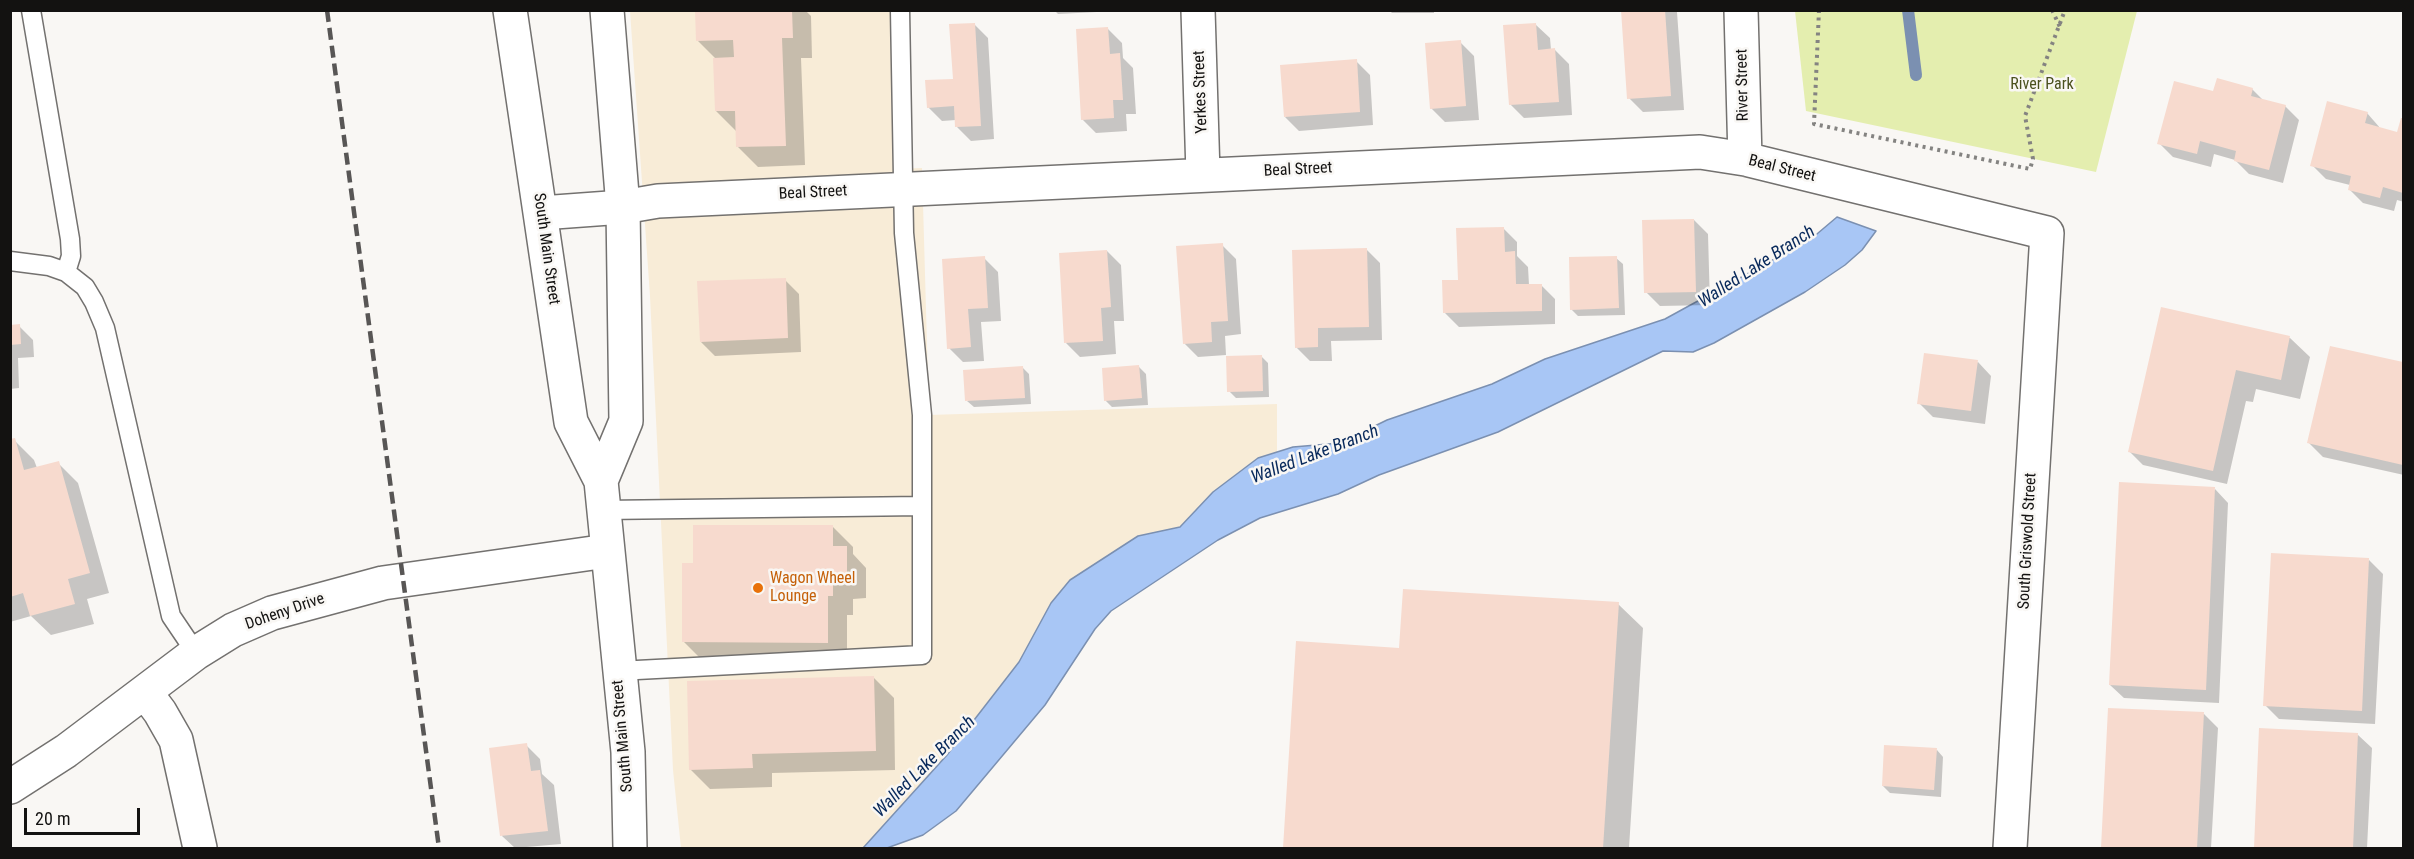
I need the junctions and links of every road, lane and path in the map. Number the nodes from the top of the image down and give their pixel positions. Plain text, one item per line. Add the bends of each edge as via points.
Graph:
1 (31, 10) edge
2 (510, 10) edge
3 (607, 10) edge
4 (900, 10) edge
5 (1198, 10) edge
6 (1741, 10) edge
7 (1819, 10) edge
8 (2052, 10) edge
9 (2065, 10) edge
10 (2060, 28) junction
11 (1745, 159) junction
12 (1203, 174) junction
13 (905, 189) junction
14 (623, 207) junction
15 (541, 213) junction
16 (2047, 233) joint
17 (10, 261) edge
18 (66, 272) junction
19 (602, 496) junction
20 (922, 506) junction
21 (607, 551) junction
22 (196, 653) junction
23 (618, 671) junction
24 (145, 692) junction
25 (10, 787) edge
26 (200, 849) edge
27 (630, 849) edge
28 (2010, 849) edge

1 - 18 lane via 70,239 71,256
2 - 15 street, South Main Street
3 - 14 street, South Main Street
4 - 13 lane
5 - 12 street, Yerkes Street
6 - 11 street, River Street
7 - 10 path via 1814,124 2030,169 2034,159 2025,116
8 - 10 path
9 - 10 path
11 - 12 street, Beal Street via 1700,152
11 - 16 street, Beal Street
12 - 13 street, Beal Street
13 - 14 street, Beal Street via 658,201
13 - 20 lane via 904,233 922,415
14 - 15 street, Beal Street
14 - 19 street, South Main Street via 626,421
15 - 19 street, South Main Street via 571,422
16 - 28 street, South Griswold Street
17 - 18 lane
18 - 22 lane via 85,287 105,328 171,616
19 - 20 lane
19 - 21 street, South Main Street
20 - 23 lane via 922,655
21 - 22 street, Doheny Drive via 343,592 272,613 233,630
21 - 23 street, South Main Street
22 - 24 street, Doheny Drive
23 - 27 street, South Main Street via 628,752
24 - 25 street, Doheny Drive
24 - 26 street via 176,740

